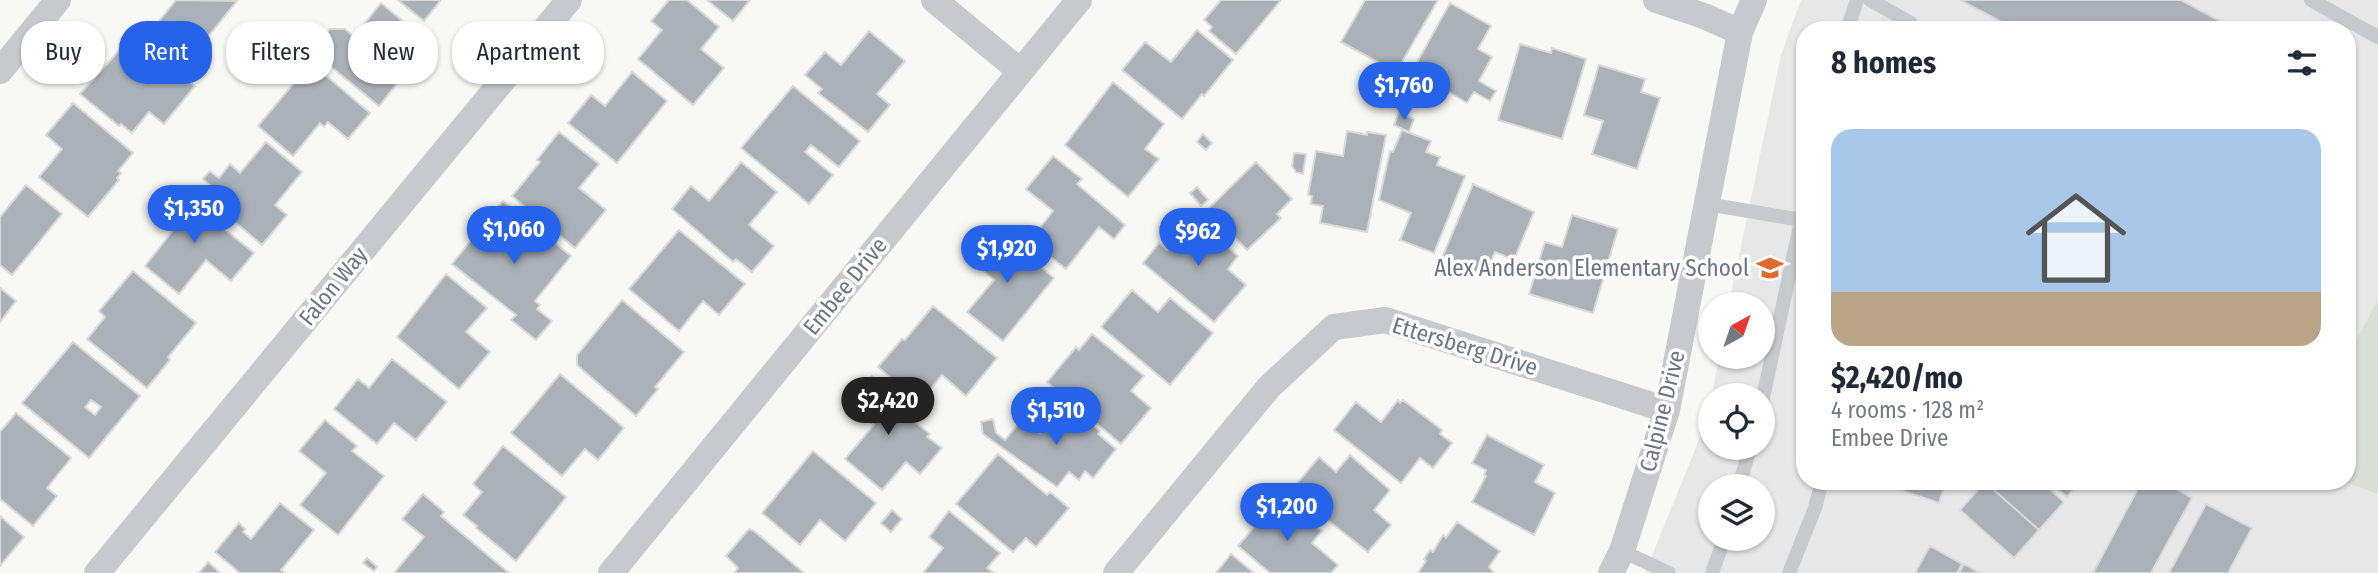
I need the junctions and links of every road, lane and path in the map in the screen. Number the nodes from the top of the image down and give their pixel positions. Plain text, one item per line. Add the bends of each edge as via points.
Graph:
1 (58, 0) edge
2 (569, 0) edge
3 (934, 0) edge
4 (1079, 0) edge
5 (1656, 0) edge
6 (1754, 0) edge
7 (1857, 0) edge
8 (1870, 0) edge
9 (2311, 0) edge
10 (1850, 21) edge
11 (1907, 21) edge
12 (2349, 21) edge
13 (2356, 25) edge
14 (1740, 32) junction
15 (2378, 37) edge
16 (0, 71) edge
17 (1020, 71) junction
18 (1707, 204) junction
19 (1796, 212) edge
20 (1796, 245) edge
21 (1766, 383) edge
22 (1667, 410) junction
23 (1820, 490) edge
24 (1720, 551) edge
25 (1617, 562) edge
26 (97, 573) edge
27 (611, 573) edge
28 (1116, 573) edge
29 (1669, 573) edge
30 (1712, 573) edge
31 (1789, 573) edge

1 - 16 street
2 - 26 street, Falon Way
3 - 17 street
4 - 17 street, Embee Drive
5 - 14 street
6 - 14 street, Calpine Drive
7 - 10 lane
8 - 11 lane
9 - 12 lane
13 - 15 lane
14 - 18 street, Calpine Drive
17 - 27 street, Embee Drive
18 - 19 lane
18 - 22 street, Calpine Drive
20 - 21 lane
22 - 25 street, Calpine Drive
22 - 28 street, Ettersberg Drive via 1385,320 1334,327 1269,387
23 - 31 lane
24 - 30 lane
25 - 29 lane

